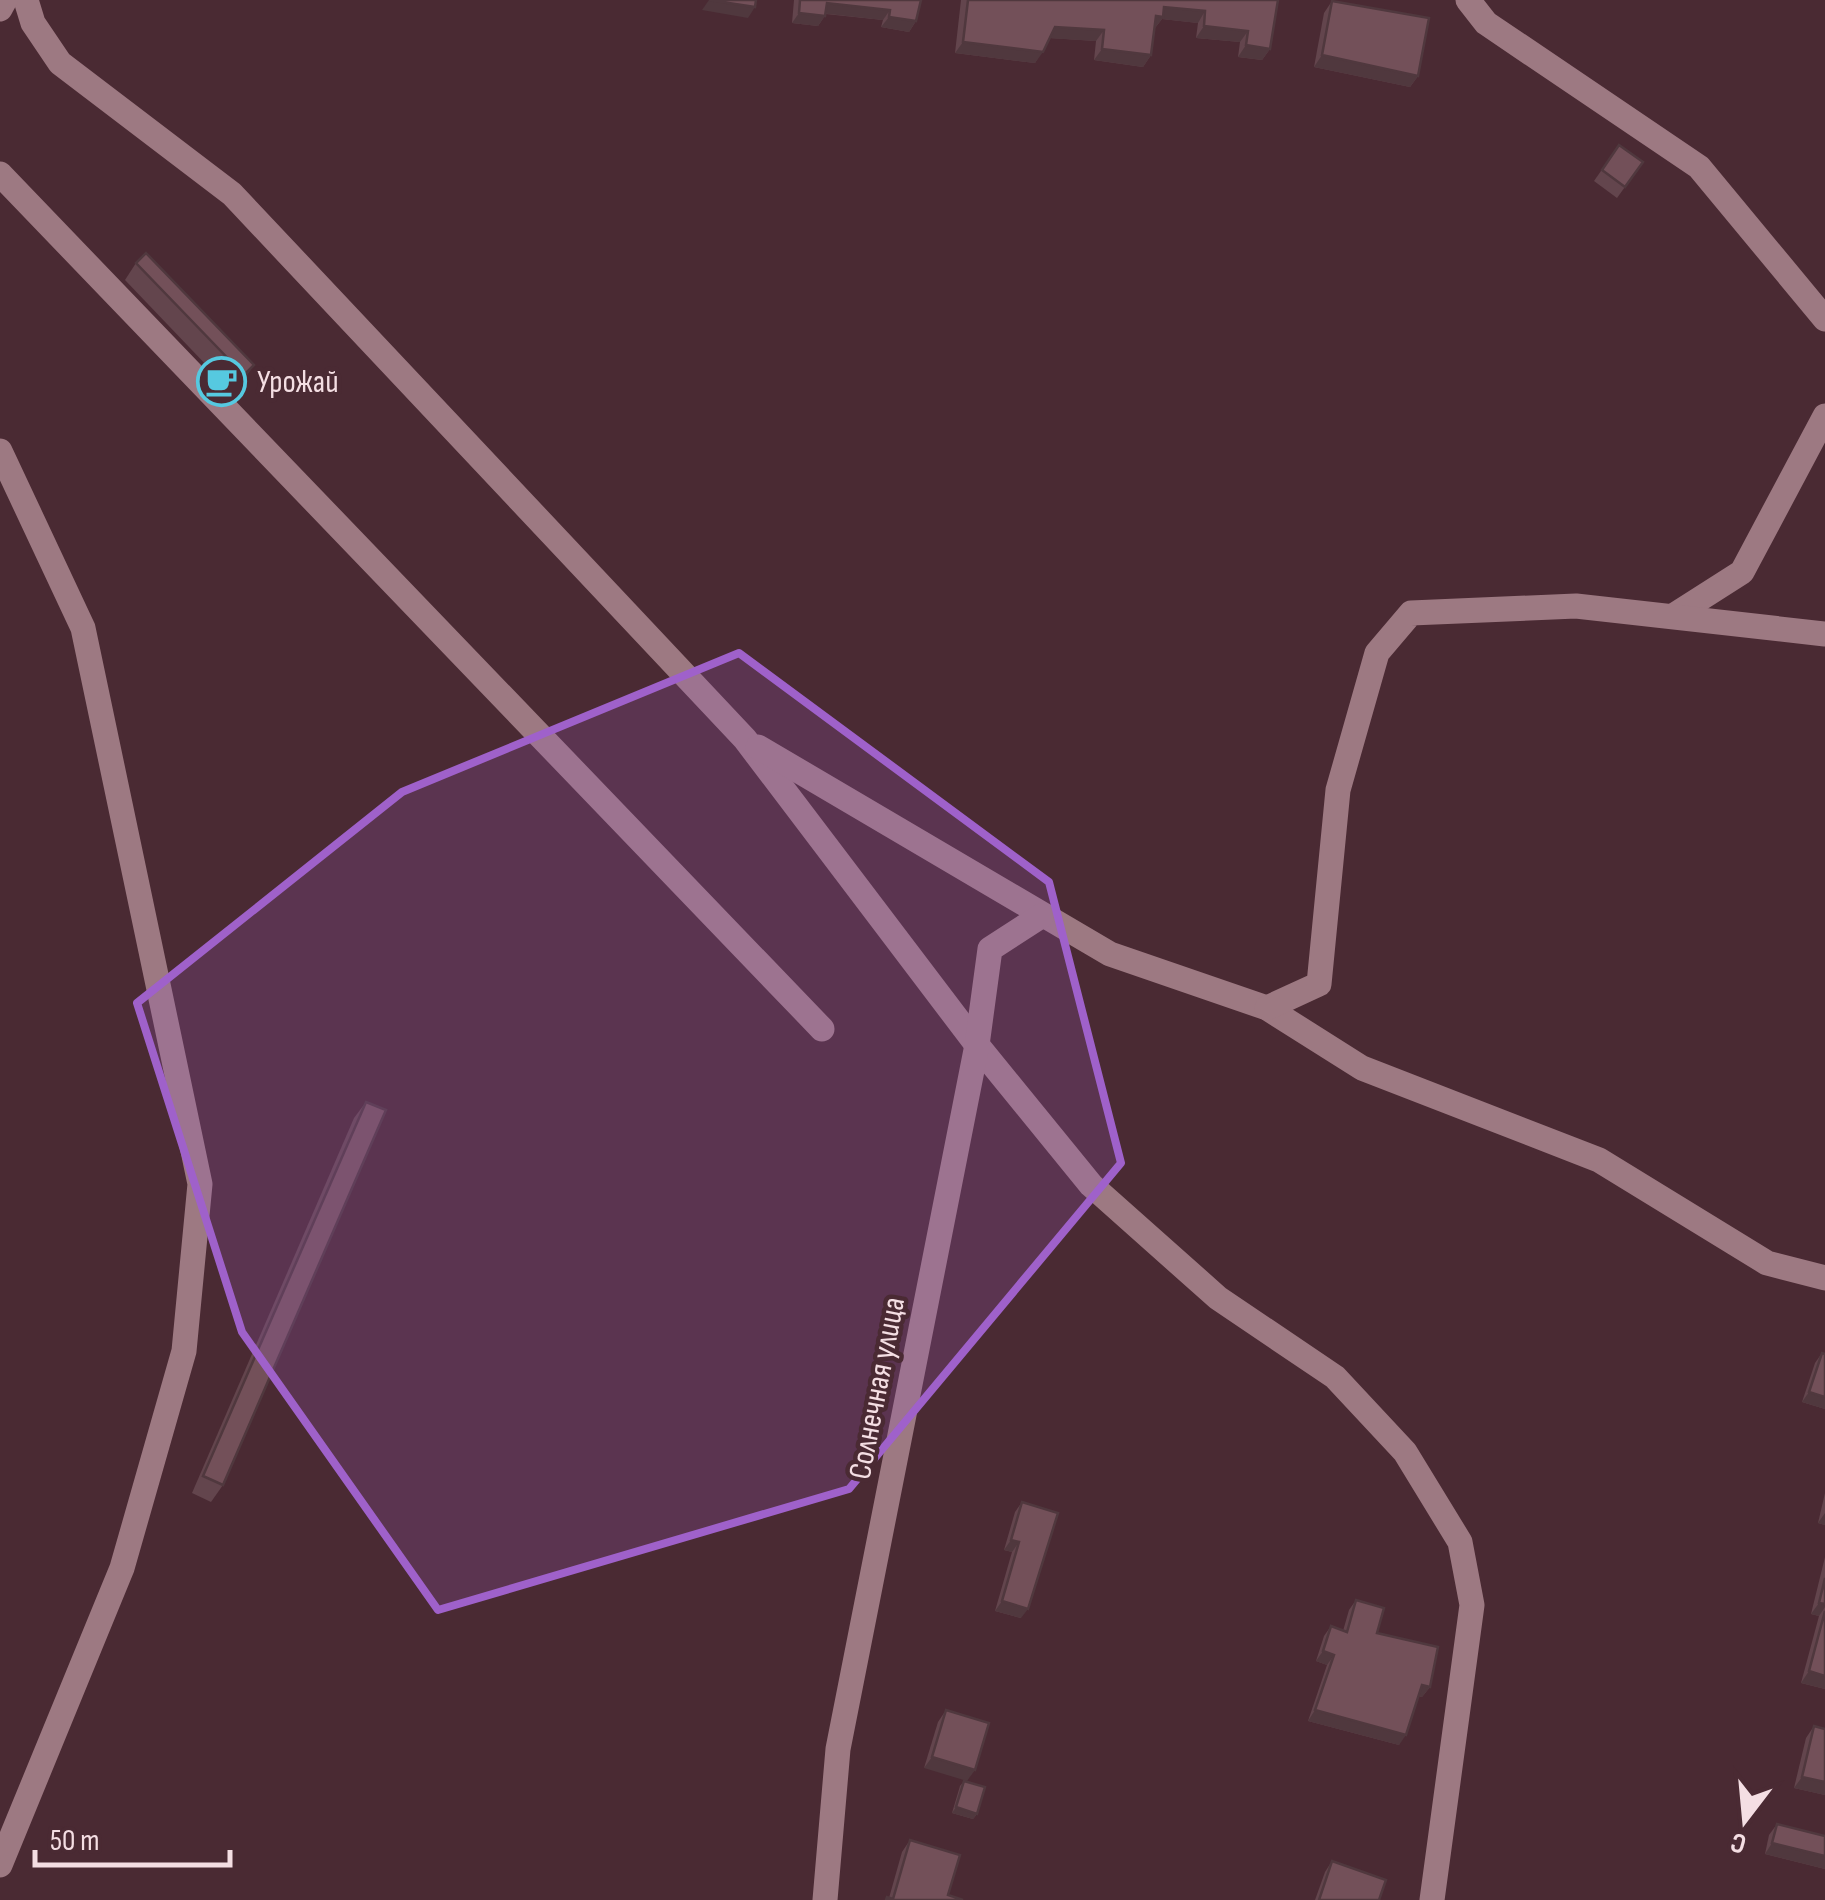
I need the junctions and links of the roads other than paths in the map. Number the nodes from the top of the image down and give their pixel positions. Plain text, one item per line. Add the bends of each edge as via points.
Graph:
1 (5, 0) edge
2 (26, 0) edge
3 (1468, 0) edge
4 (0, 9) edge
5 (0, 174) edge
6 (1825, 320) edge
7 (1825, 416) edge
8 (0, 452) edge
9 (1673, 616) junction
10 (1825, 634) edge
11 (745, 740) junction
12 (1041, 916) junction
13 (1267, 1008) junction
14 (822, 1030) dead end
15 (976, 1045) junction
16 (1825, 1278) edge
17 (0, 1865) edge
18 (825, 1900) edge
19 (1432, 1900) edge

1 - 4 street
2 - 11 street via 60,64 232,194
3 - 6 street via 1486,23 1699,167
5 - 14 street
7 - 9 street via 1742,572
8 - 17 street via 83,628 200,1184 184,1351 122,1568
9 - 10 street
9 - 13 street via 1576,606 1410,613 1377,653 1338,790 1319,984
11 - 12 street
11 - 15 street
12 - 13 street via 1110,954
12 - 15 street, Солнечная улица via 990,949
13 - 16 street via 1362,1068 1599,1160 1767,1263
15 - 18 street, Солнечная улица via 838,1749
15 - 19 street via 1091,1185 1218,1298 1334,1378 1405,1452 1460,1542 1472,1605

